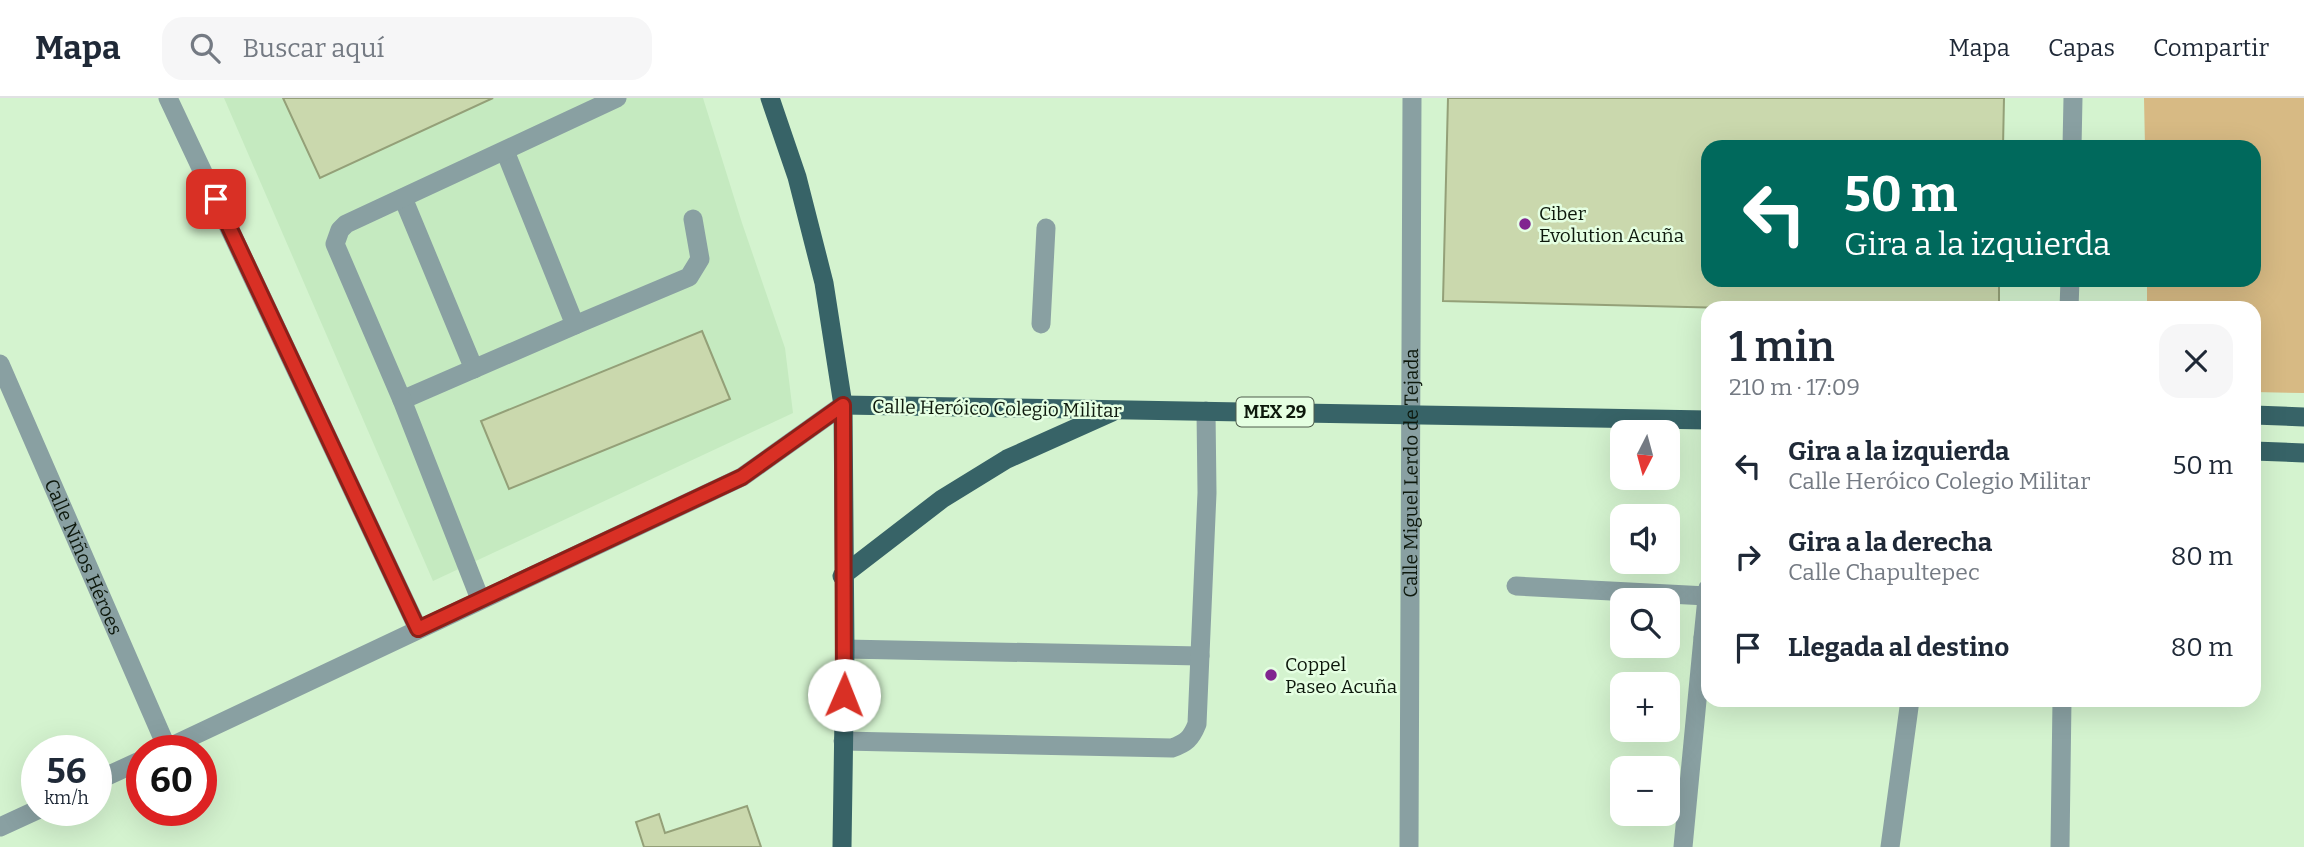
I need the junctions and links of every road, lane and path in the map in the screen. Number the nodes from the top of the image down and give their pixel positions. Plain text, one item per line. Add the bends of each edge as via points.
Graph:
1 (168, 98) edge
2 (617, 98) edge
3 (770, 98) edge
4 (1412, 98) edge
5 (2073, 98) edge
6 (2072, 140) edge
7 (505, 151) junction
8 (402, 198) junction
9 (693, 219) dead end
10 (1046, 228) dead end
11 (1041, 324) dead end
12 (575, 326) junction
13 (0, 365) edge
14 (474, 369) junction
15 (402, 400) junction
16 (843, 405) junction
17 (1117, 410) junction
18 (1206, 411) junction
19 (1412, 415) junction
20 (2261, 415) edge
21 (2304, 417) edge
22 (1701, 420) edge
23 (2261, 451) edge
24 (2304, 453) edge
25 (842, 576) junction
26 (1516, 586) dead end
27 (1701, 592) edge
28 (480, 599) junction
29 (418, 629) junction
30 (845, 649) junction
31 (1200, 656) junction
32 (1701, 683) edge
33 (1909, 707) edge
34 (2062, 707) edge
35 (158, 735) edge
36 (194, 735) edge
37 (843, 741) junction
38 (21, 817) edge
39 (0, 827) edge
40 (842, 847) edge
41 (1409, 847) edge
42 (1683, 847) edge
43 (1890, 847) edge
44 (2060, 847) edge

1 - 29 street
2 - 7 street
3 - 16 main road via 797,177 824,283
4 - 19 street, Calle Miguel Lerdo de Tejada
5 - 6 street
7 - 8 street
7 - 12 street
8 - 14 street
8 - 15 street via 345,224 335,244
9 - 12 street via 700,259 689,277
10 - 11 street
12 - 14 street
13 - 35 street, Calle Niños Héroes
14 - 15 street
15 - 28 street
16 - 17 main road, Calle Heróico Colegio Militar / MEX 29
16 - 25 main road
16 - 28 street via 742,477
17 - 18 main road, Calle Heróico Colegio Militar / MEX 29
17 - 25 main road via 1007,459 942,499
18 - 19 main road, Calle Heróico Colegio Militar / MEX 29
18 - 31 street
19 - 22 main road, Calle Heróico Colegio Militar / MEX 29
19 - 41 street, Calle Miguel Lerdo de Tejada
20 - 21 main road
23 - 24 main road
25 - 30 main road
26 - 27 street
28 - 29 street
29 - 36 street
30 - 31 street
30 - 37 main road
31 - 37 street via 1197,724 1192,738 1172,748
32 - 42 street
33 - 43 street
34 - 44 street
37 - 40 main road
38 - 39 street

